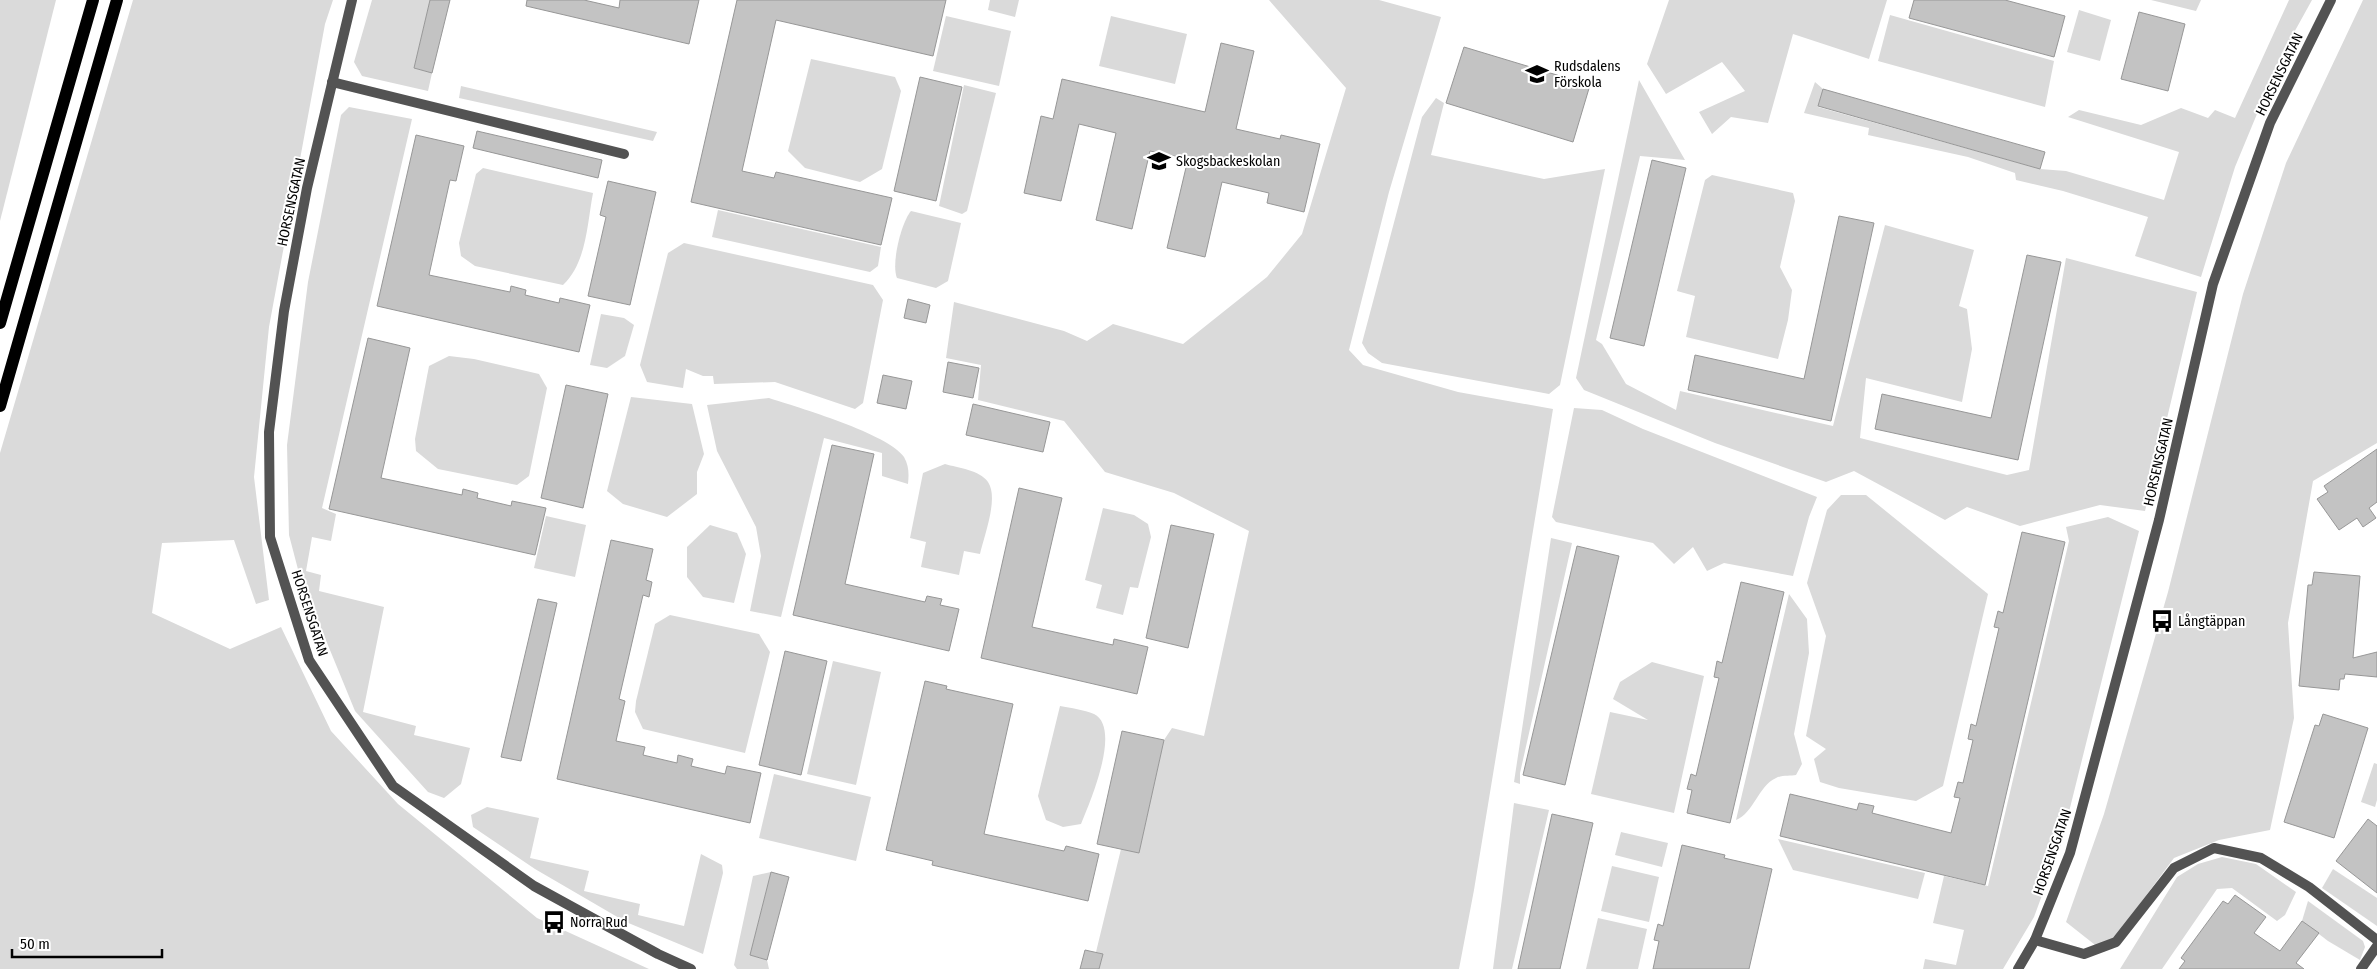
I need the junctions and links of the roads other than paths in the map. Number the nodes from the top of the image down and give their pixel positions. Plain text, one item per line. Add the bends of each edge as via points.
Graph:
1 (93, 0) edge
2 (117, 0) edge
3 (352, 0) edge
4 (2331, 0) edge
5 (332, 82) junction
6 (624, 154) dead end
7 (0, 323) edge
8 (0, 406) edge
9 (2035, 940) junction
10 (2377, 940) edge
11 (2377, 946) edge
12 (692, 969) edge
13 (2018, 969) edge
14 (2361, 969) edge

1 - 7 main road
2 - 8 main road
3 - 5 street, HORSENSGATAN
4 - 9 street, HORSENSGATAN via 2270,123 2213,284 2134,620 2070,852
5 - 6 street
5 - 12 street, HORSENSGATAN via 307,188 284,312 269,432 270,537 309,660 393,786 534,886 658,954
9 - 10 street via 2084,954 2116,942 2174,868 2214,848 2261,858 2309,887
9 - 13 street, HORSENSGATAN
11 - 14 street

